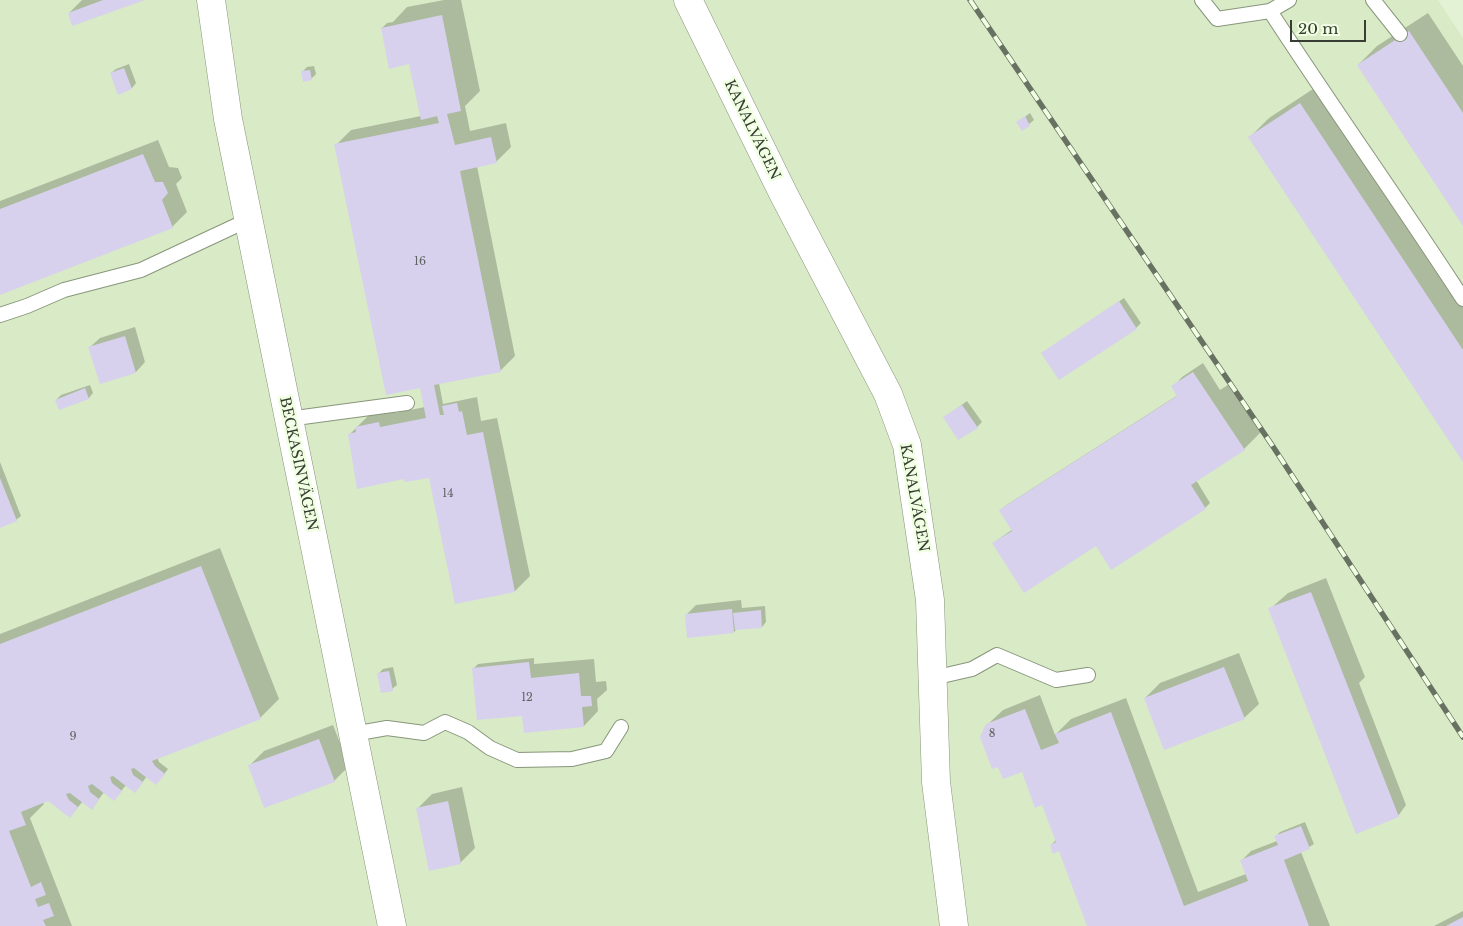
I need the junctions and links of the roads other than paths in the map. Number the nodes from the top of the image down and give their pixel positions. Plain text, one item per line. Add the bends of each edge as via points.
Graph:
1 (211, 0) edge
2 (688, 0) edge
3 (1202, 0) edge
4 (1289, 0) edge
5 (1373, 0) edge
6 (1270, 11) junction
7 (1400, 34) dead end
8 (248, 220) junction
9 (1463, 300) edge
10 (0, 315) edge
11 (407, 403) dead end
12 (288, 419) junction
13 (1088, 675) dead end
14 (933, 678) junction
15 (621, 727) dead end
16 (353, 734) junction
17 (392, 926) edge
18 (954, 926) edge

1 - 8 street, BECKASINVÄGEN via 228,119
2 - 14 street, KANALVÄGEN via 784,195 888,394 907,445 930,600
3 - 6 lane via 1217,19
4 - 6 lane
5 - 7 lane
6 - 9 lane
8 - 10 lane via 141,270 64,290
8 - 12 street, BECKASINVÄGEN
11 - 12 lane
12 - 16 street, BECKASINVÄGEN
13 - 14 lane via 1056,680 997,655 972,669
14 - 18 street, KANALVÄGEN via 936,782
15 - 16 lane via 606,752 572,759 517,760 444,722 424,733 387,728
16 - 17 street, BECKASINVÄGEN

